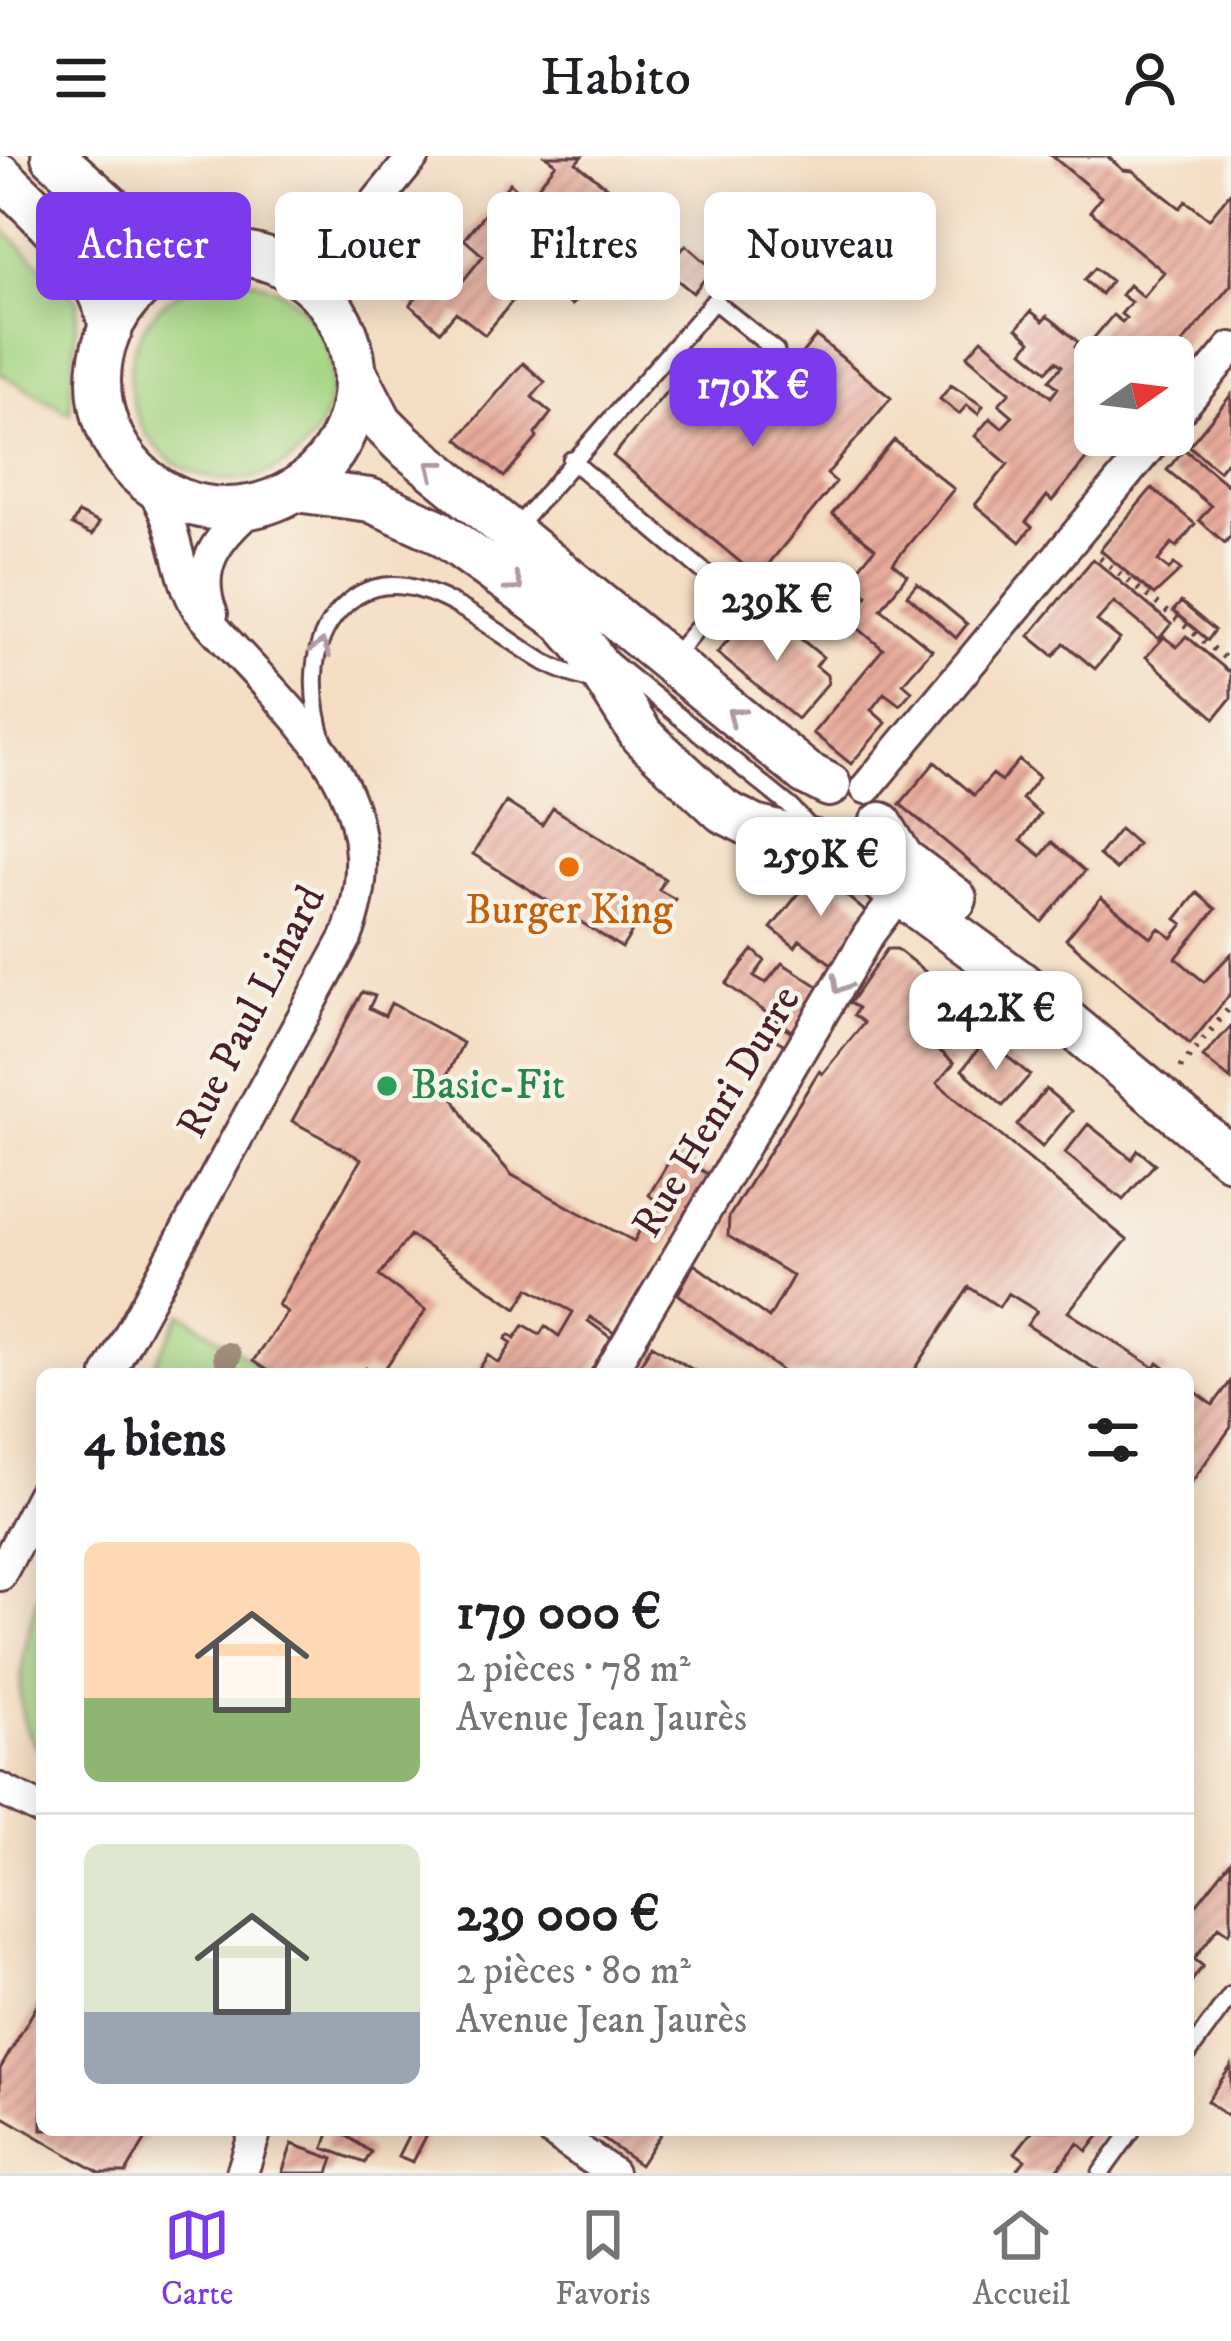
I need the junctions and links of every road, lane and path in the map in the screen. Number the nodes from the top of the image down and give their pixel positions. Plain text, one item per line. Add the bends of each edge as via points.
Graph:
1 (53, 156) edge
2 (414, 156) edge
3 (0, 175) edge
4 (93, 192) edge
5 (385, 192) edge
6 (129, 300) edge
7 (324, 300) edge
8 (110, 328) junction
9 (1231, 348) edge
10 (776, 351) dead end
11 (356, 374) junction
12 (1194, 393) edge
13 (1142, 456) edge
14 (571, 460) junction
15 (148, 483) junction
16 (296, 490) junction
17 (252, 508) junction
18 (513, 531) junction
19 (1074, 537) junction
20 (573, 631) junction
21 (222, 635) junction
22 (1226, 658) dead end
23 (669, 661) junction
24 (607, 684) junction
25 (331, 762) junction
26 (859, 799) junction
27 (824, 841) junction
28 (899, 894) junction
29 (1231, 1006) edge
30 (1174, 1075) junction
31 (1231, 1122) edge
32 (1231, 1158) edge
33 (111, 1368) edge
34 (613, 1368) edge
35 (36, 1505) edge
36 (2, 1564) edge
37 (0, 1789) edge
38 (36, 1807) edge
39 (1231, 1995) edge
40 (1194, 2046) edge
41 (254, 2136) edge
42 (559, 2136) edge
43 (1128, 2136) edge
44 (242, 2173) edge
45 (612, 2173) edge
46 (1101, 2173) edge

1 - 4 main road
2 - 5 street
3 - 8 main road via 80,261
6 - 8 main road
7 - 11 main road via 339,318
8 - 15 main road via 100,369 103,412 120,451
9 - 12 street
10 - 14 lane via 714,301
11 - 16 main road via 338,447
18 -> 11 main road via 393,434
13 - 19 street
14 - 18 lane
14 - 23 lane via 728,592
15 - 17 main road via 198,506
15 - 21 street, Rue Paul Linard via 173,526 190,596
16 - 17 main road
16 -> 20 main road via 358,496 409,515
17 - 21 street, Rue Paul Linard via 207,563 205,592
18 - 23 main road
19 - 22 path
19 - 26 street
20 - 24 main road
20 - 27 lane
21 - 25 street, Rue Paul Linard
26 -> 23 main road via 806,773
25 -> 24 lane via 317,710 317,654 334,617 376,590 402,586 440,595 545,662
24 - 27 main road via 650,746 723,812
25 - 33 street, Rue Paul Linard via 362,842 354,918
26 - 27 main road via 870,846
26 - 27 main road via 814,796 808,814
26 - 30 main road via 911,867
27 - 28 main road
28 - 32 main road
28 -> 34 street, Rue Henri Durre
29 - 30 path
30 - 31 main road
35 - 36 street
37 - 38 street
39 - 40 lane
41 - 44 street
42 - 45 street
43 - 46 lane

